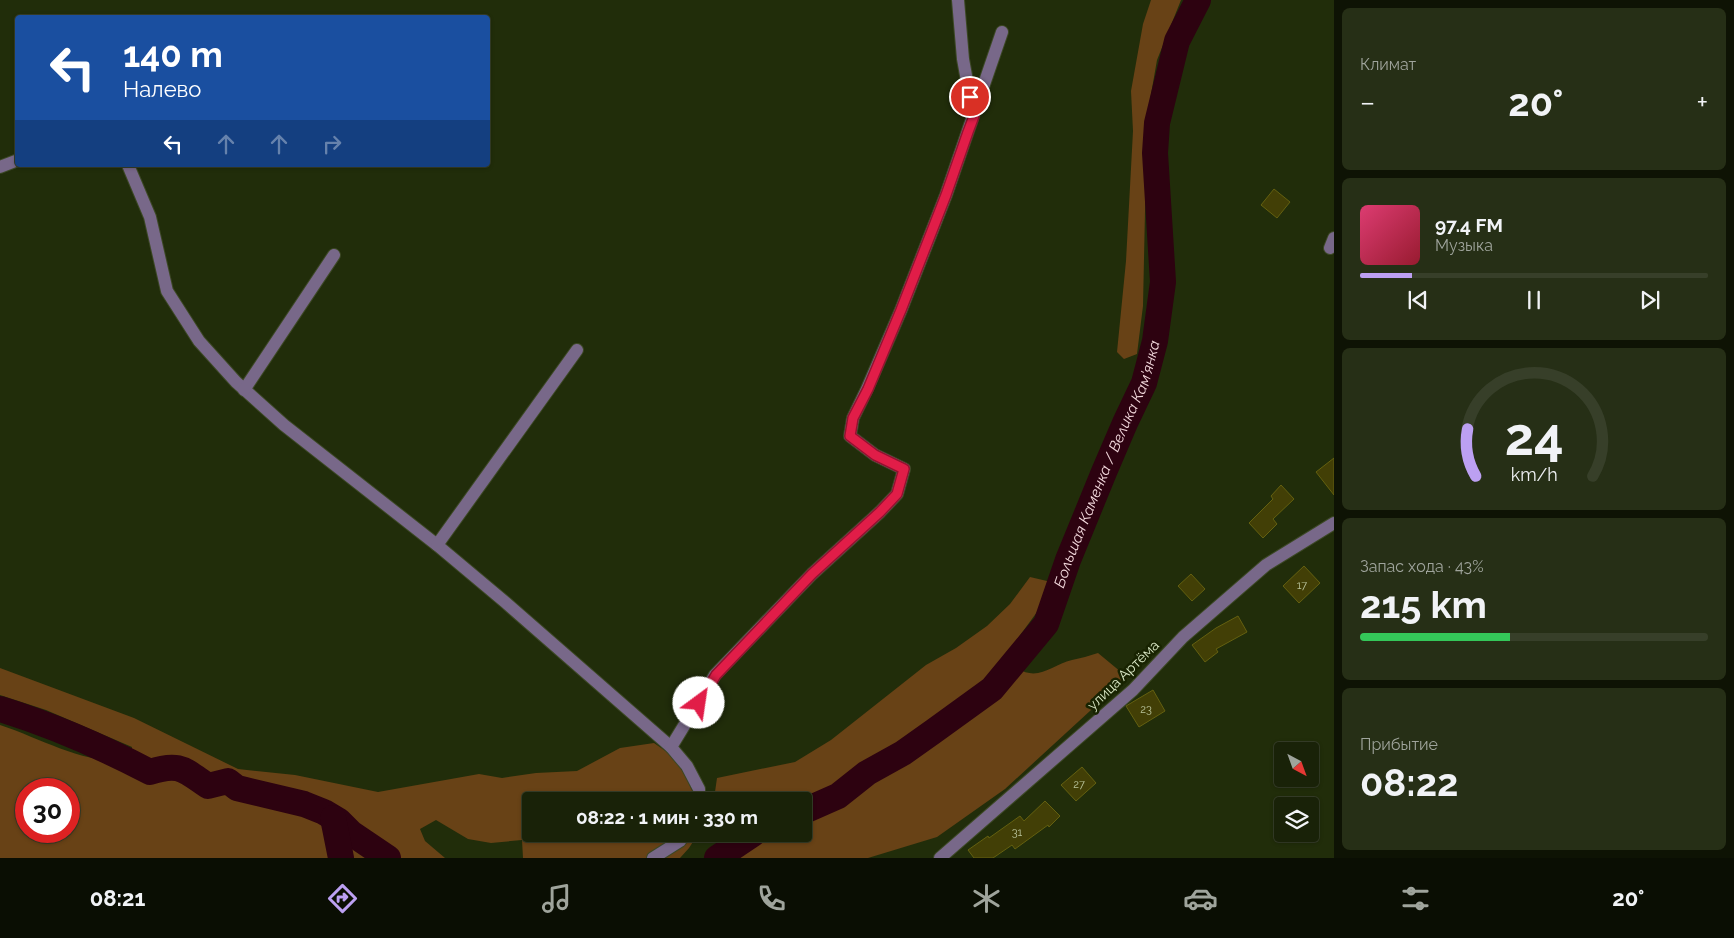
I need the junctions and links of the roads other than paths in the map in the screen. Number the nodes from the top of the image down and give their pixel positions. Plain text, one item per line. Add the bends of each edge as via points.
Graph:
1 (958, 0) edge
2 (1002, 32) dead end
3 (974, 116) junction
4 (15, 161) edge
5 (0, 167) edge
6 (129, 167) edge
7 (334, 256) dead end
8 (577, 350) dead end
9 (244, 390) junction
10 (1334, 523) edge
11 (437, 545) junction
12 (670, 748) junction
13 (699, 792) edge
14 (677, 842) edge
15 (653, 858) edge
16 (940, 858) edge

1 - 3 street via 963,59
2 - 3 street
3 - 12 street via 901,310 853,418 850,436 875,455 904,469 897,494 812,574 716,675
4 - 5 street
6 - 9 street via 150,217 167,291 199,341
7 - 9 street
8 - 11 street
9 - 11 street
10 - 16 street, улица Артёма via 1266,565 1183,637 1133,690
11 - 12 street
12 - 13 street via 687,766
14 - 15 street

